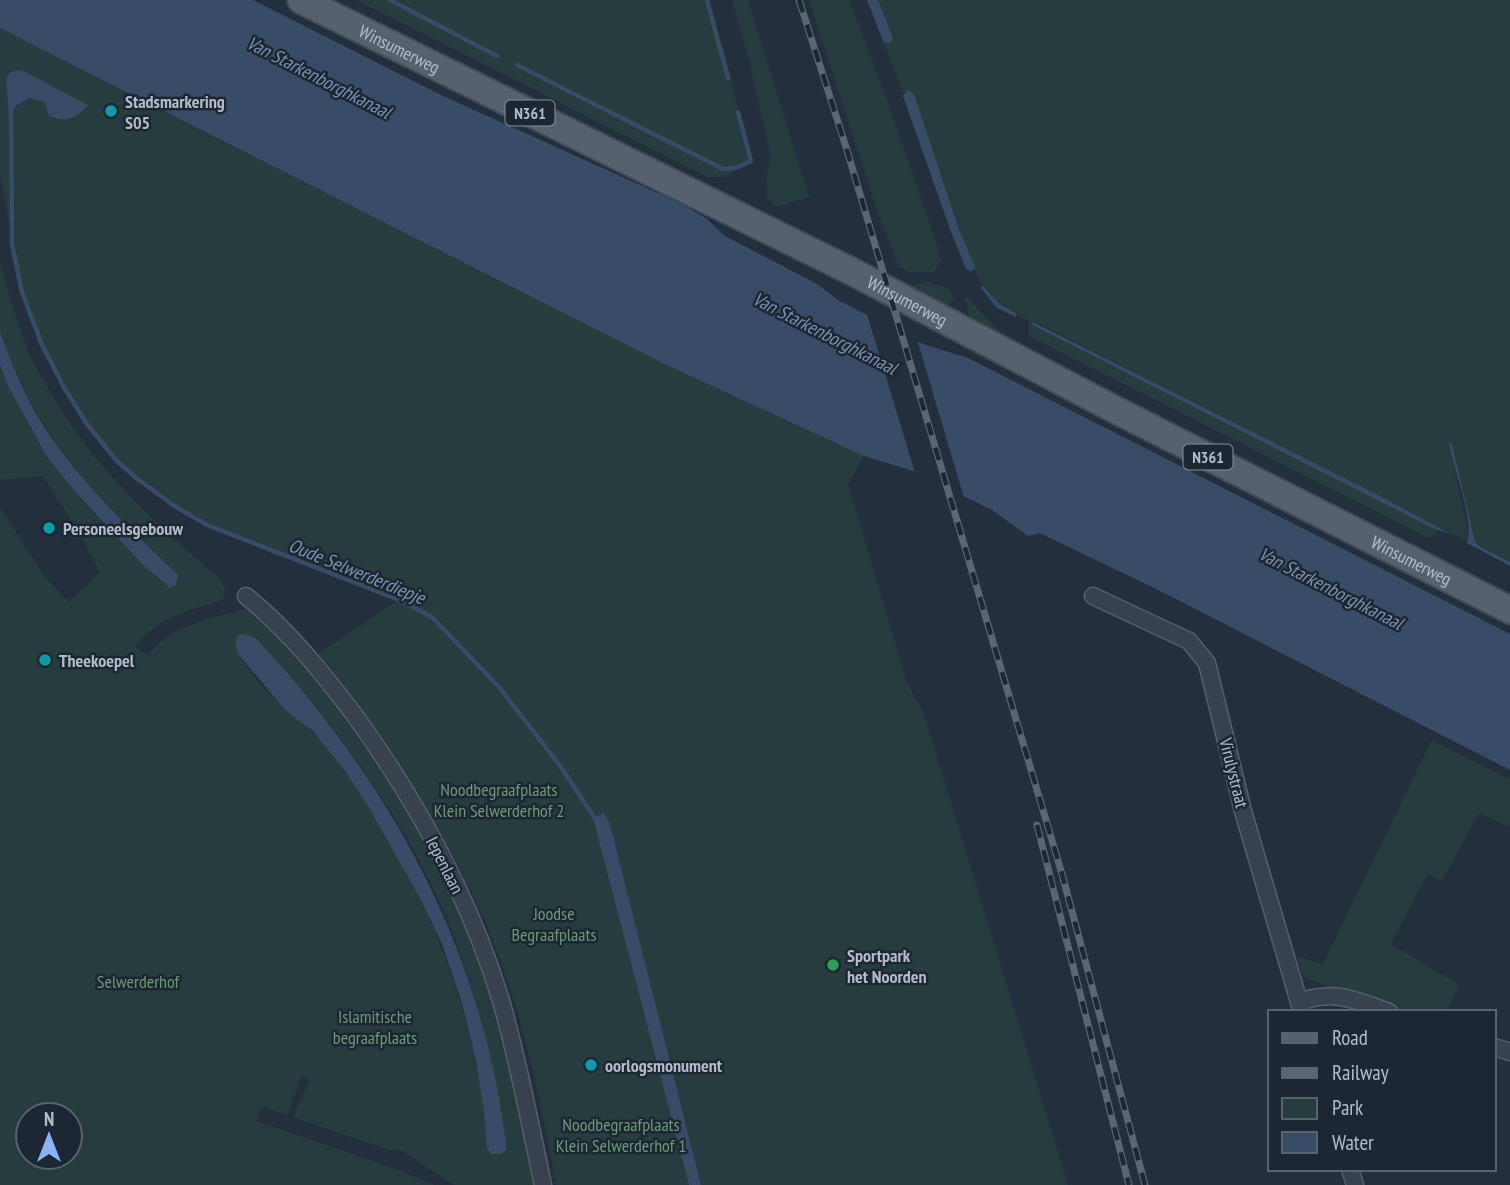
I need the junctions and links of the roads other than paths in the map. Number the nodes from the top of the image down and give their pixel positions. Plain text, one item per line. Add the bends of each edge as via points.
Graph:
1 (301, 0) edge
2 (246, 596) dead end
3 (1093, 596) dead end
4 (1510, 610) edge
5 (1300, 1007) edge
6 (1384, 1010) edge
7 (542, 1185) edge

1 - 4 main road, Winsumerweg / N361 via 851,271
2 - 7 street, Iepenlaan via 274,618 368,734 457,887 501,1004
3 - 5 street, Virulystraat via 1189,641 1207,663 1243,811
5 - 6 street via 1320,995 1346,997

